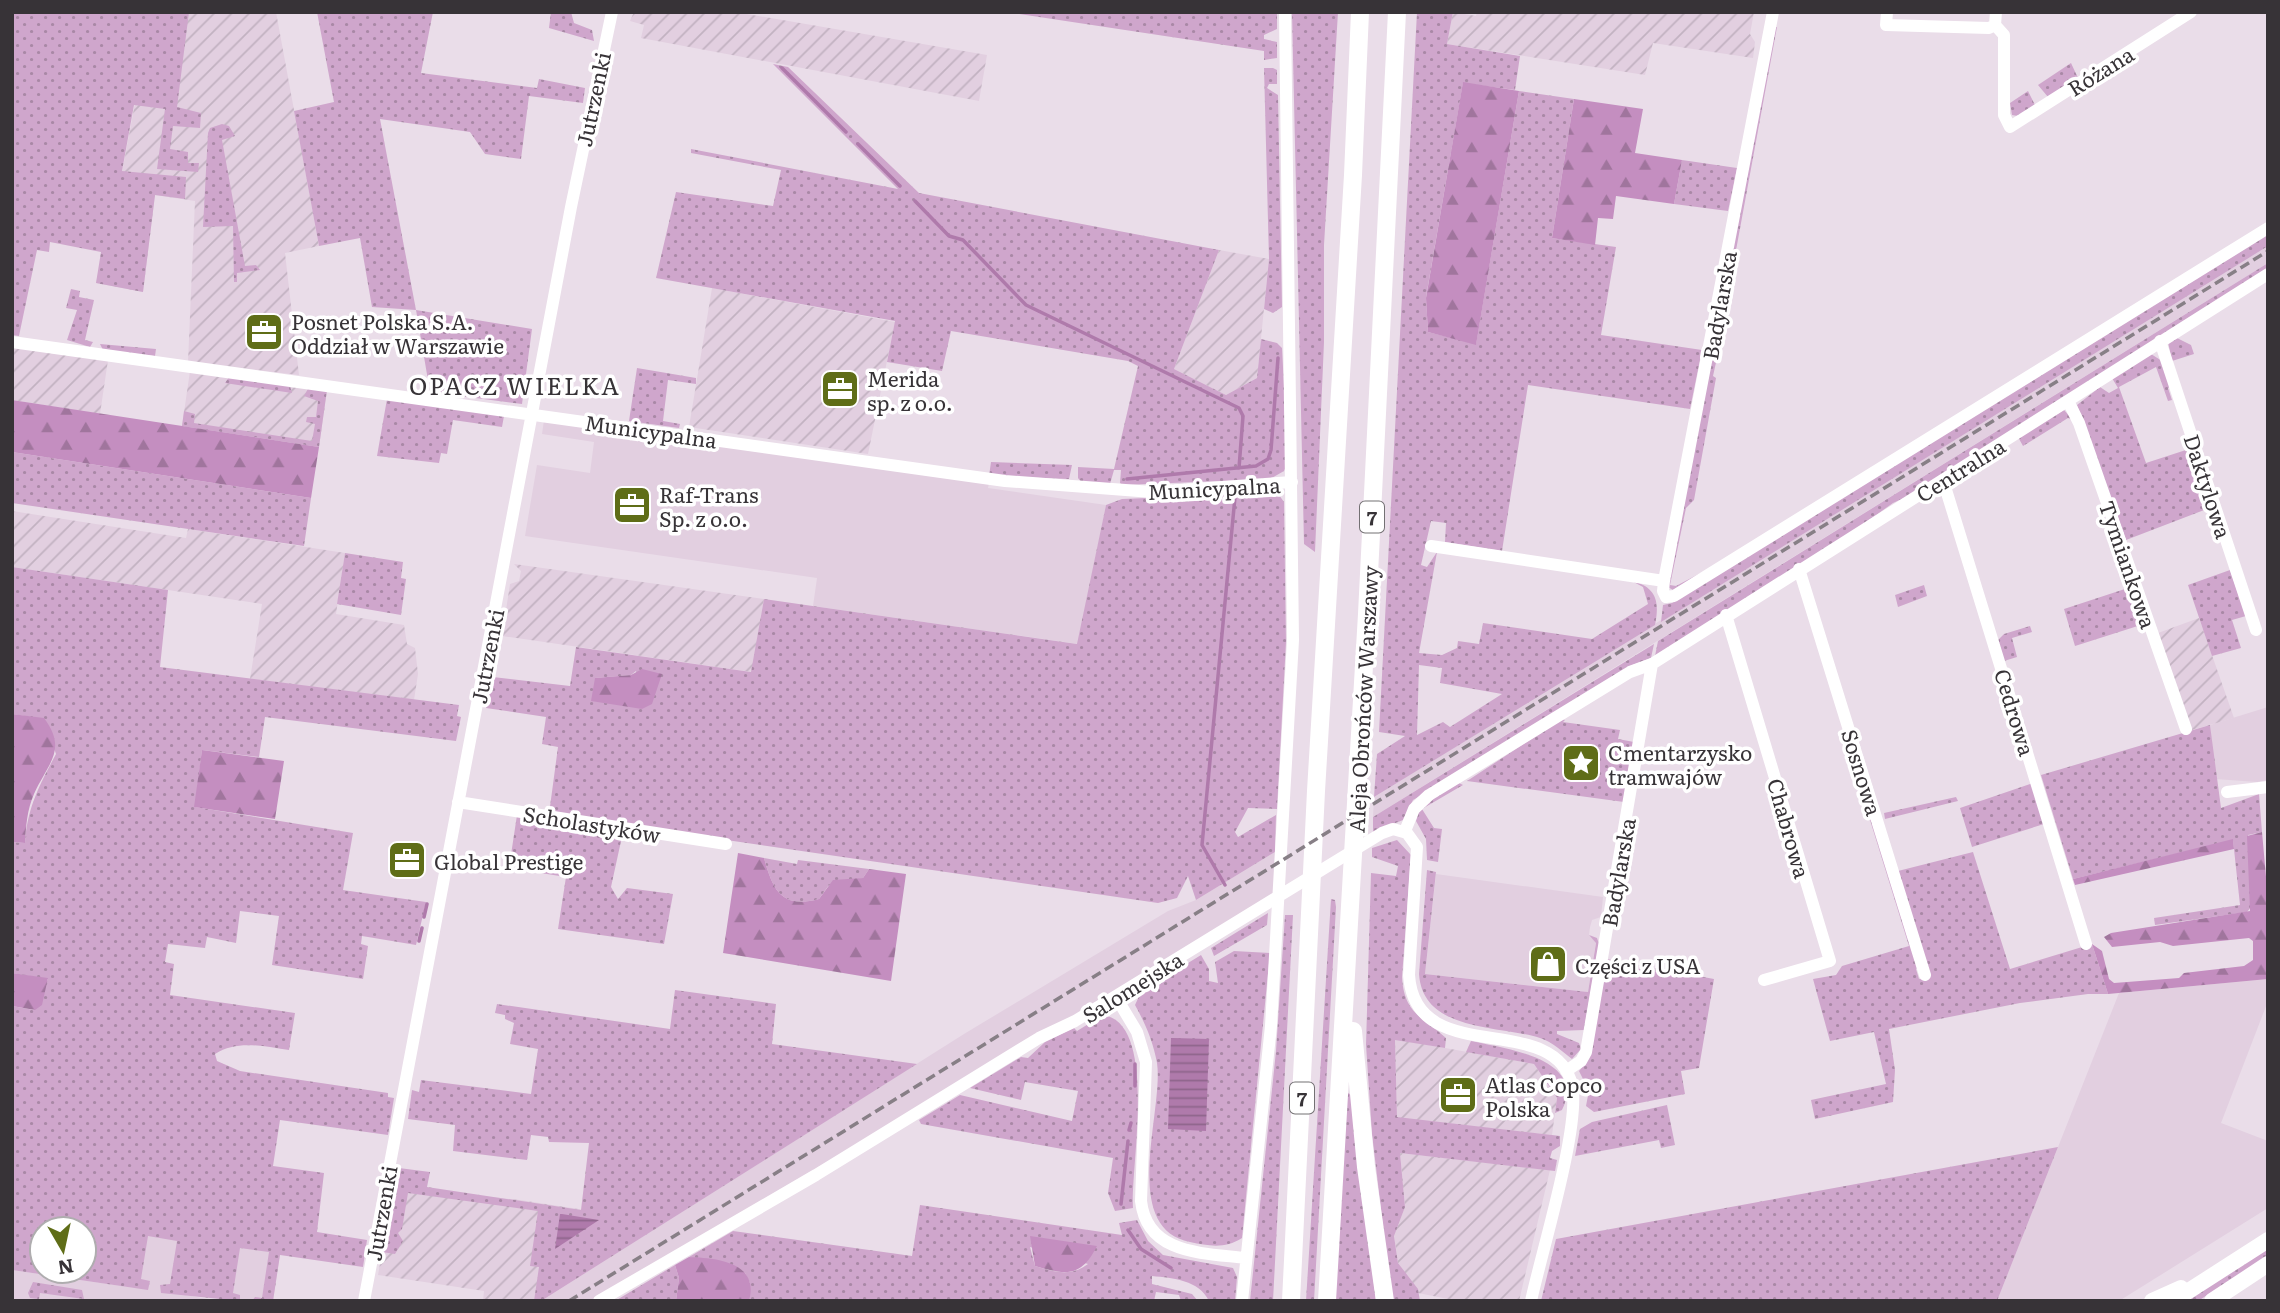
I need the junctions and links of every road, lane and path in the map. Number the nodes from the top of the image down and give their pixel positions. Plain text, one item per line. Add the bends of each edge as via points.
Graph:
1 (611, 12) edge
2 (1284, 12) edge
3 (1360, 12) edge
4 (1397, 12) edge
5 (1773, 12) edge
6 (1887, 12) edge
7 (2183, 14) edge
8 (1996, 19) edge
9 (2268, 228) edge
10 (2268, 274) edge
11 (2160, 341) junction
12 (12, 342) edge
13 (2068, 401) junction
14 (532, 413) junction
15 (1943, 480) junction
16 (1292, 482) junction
17 (1431, 546) dead end
18 (1800, 569) junction
19 (1664, 581) junction
20 (1666, 597) joint
21 (1726, 615) junction
22 (2256, 631) dead end
23 (1651, 664) junction
24 (2186, 729) dead end
25 (2268, 787) edge
26 (2227, 792) dead end
27 (458, 803) junction
28 (1405, 831) junction
29 (726, 844) dead end
30 (1350, 922) junction
31 (2086, 944) dead end
32 (1925, 975) dead end
33 (1764, 980) dead end
34 (1116, 996) junction
35 (1566, 1071) junction
36 (2268, 1240) edge
37 (1246, 1258) junction
38 (2268, 1264) edge
39 (2222, 1270) junction
40 (364, 1301) edge
41 (599, 1301) edge
42 (1242, 1301) edge
43 (1292, 1301) edge
44 (1327, 1301) edge
45 (1384, 1301) edge
46 (1531, 1301) edge
47 (2152, 1301) edge
48 (2174, 1301) edge
49 (2212, 1301) edge

1 - 14 street, Jutrzenki
2 - 16 street
3 - 43 main road, Aleja Obrońców Warszawy / 7
4 - 30 main road, Aleja Obrońców Warszawy / 7
5 - 19 street, Badylarska
6 - 8 street via 1886,25 1989,28
7 - 8 street, Różana via 2010,127 2004,115 2004,34
9 - 20 street, Centralna
10 - 11 street, Centralna
11 - 13 street, Centralna
11 - 22 street, Daktylowa
12 - 14 street, Municypalna
13 - 15 street, Centralna
13 - 24 street, Tymiankowa
14 - 16 street, Municypalna via 1005,481 1153,492
14 - 27 street, Jutrzenki
15 - 18 street, Centralna
15 - 31 street, Cedrowa
16 - 37 street via 1294,586 1279,915
17 - 19 street
18 - 21 street, Centralna
18 - 32 street, Sosnowa
19 - 20 street, Badylarska
21 - 23 street, Centralna
21 - 33 street, Chabrowa via 1830,961
23 - 28 street via 1630,672 1429,795 1411,814
23 - 35 street, Badylarska via 1586,1052
25 - 26 street
27 - 29 street, Scholastyków
27 - 40 street, Jutrzenki
28 - 34 street, Salomejska via 1382,833
28 - 35 street via 1418,852 1409,975 1419,1007 1444,1027 1541,1049
30 - 44 main road, Aleja Obrońców Warszawy / 7
30 - 45 main road via 1354,1059
34 - 37 street via 1138,1032 1146,1062 1141,1201 1146,1221 1158,1237 1176,1247
34 - 41 street, Salomejska
35 - 46 street via 1572,1086 1572,1111
36 - 39 main road
37 - 42 street
38 - 49 main road
39 - 47 main road
39 - 48 main road

